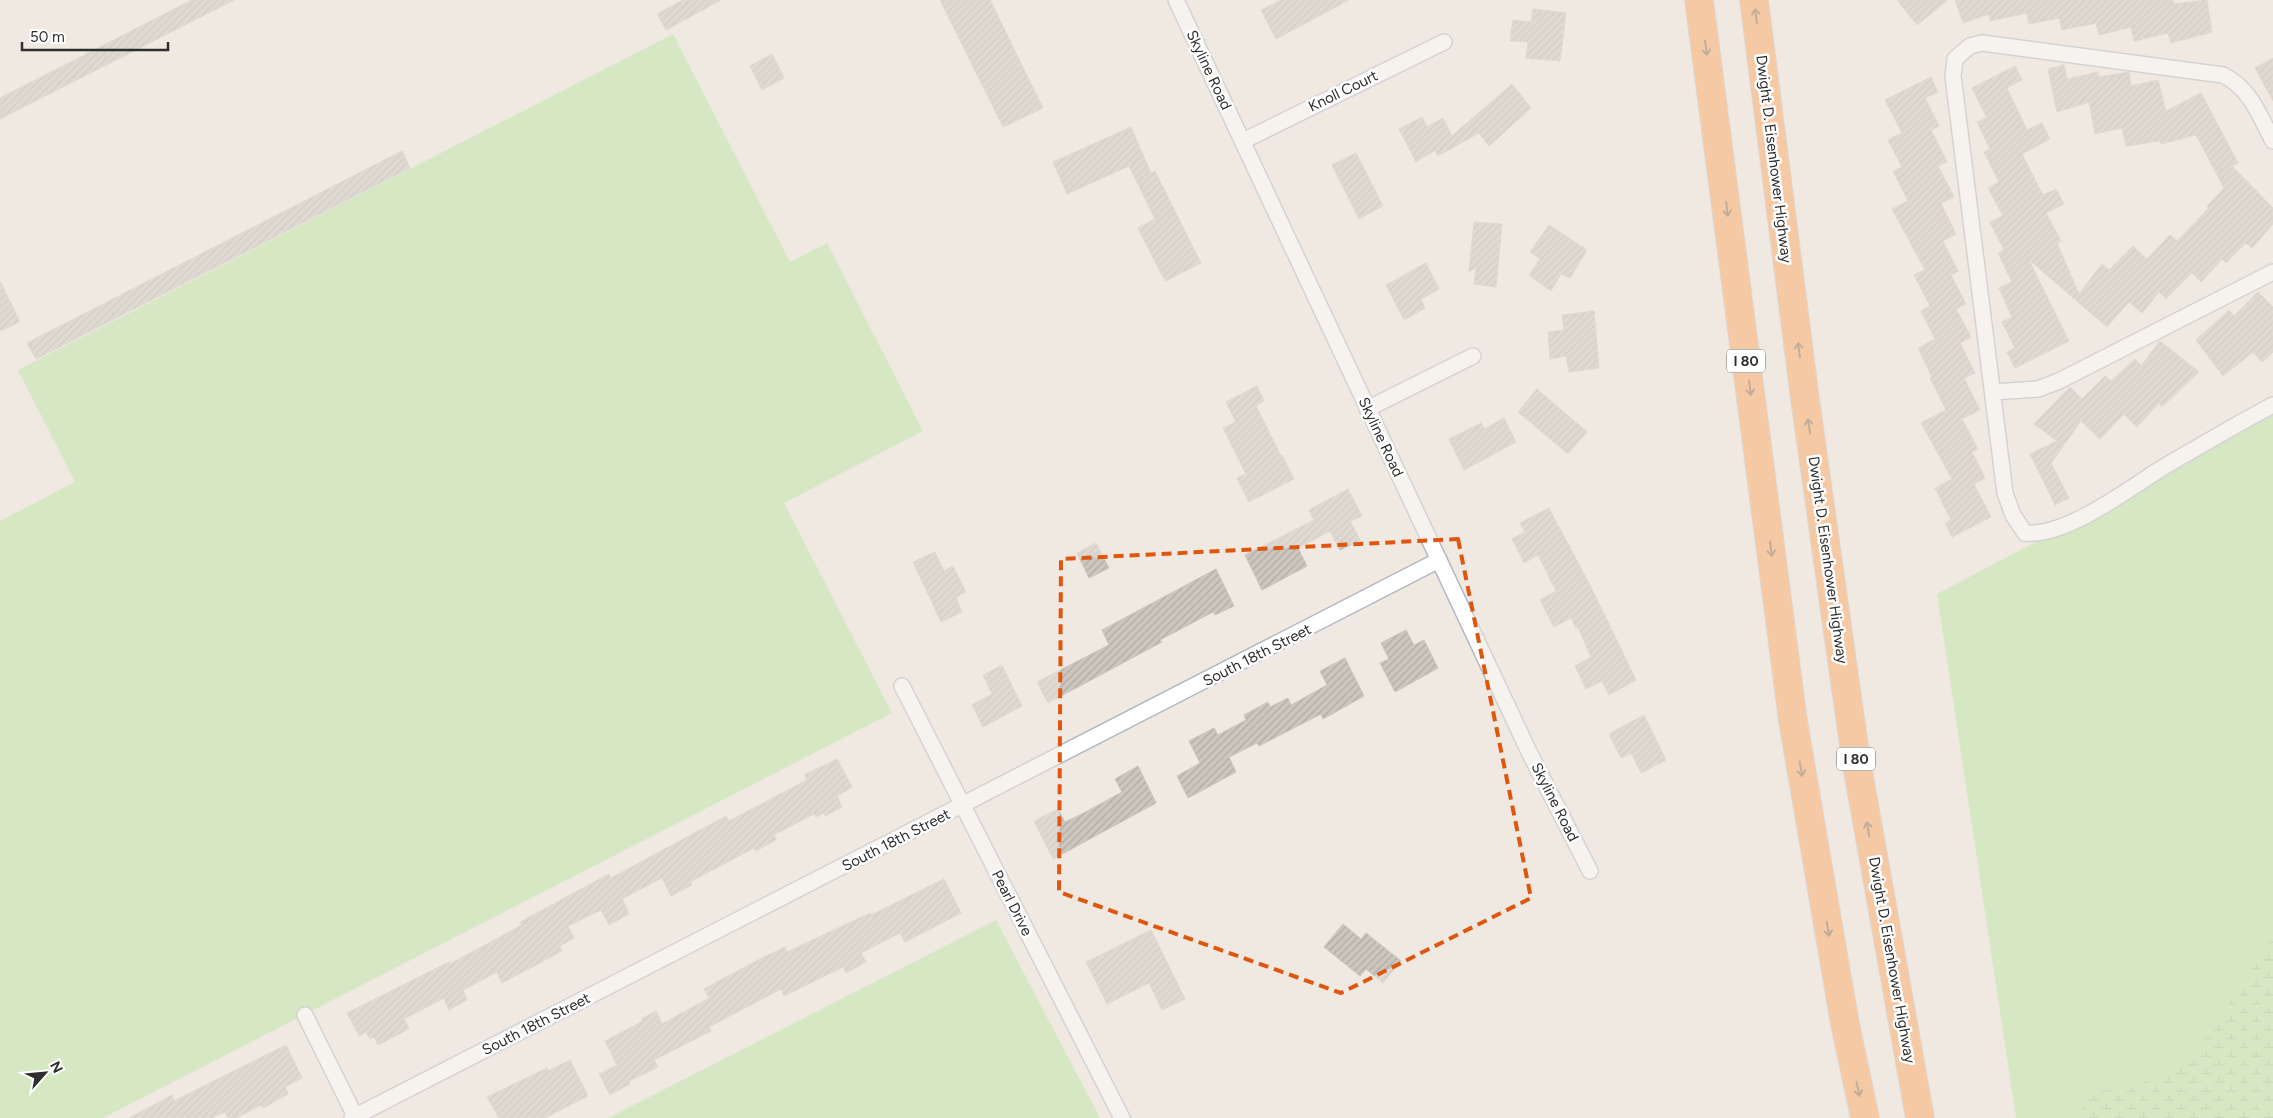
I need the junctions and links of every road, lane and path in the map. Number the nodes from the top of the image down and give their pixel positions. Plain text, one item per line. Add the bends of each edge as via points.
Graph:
1 (1176, 0) edge
2 (1699, 0) edge
3 (1754, 0) edge
4 (1444, 42) dead end
5 (1243, 141) junction
6 (2273, 141) edge
7 (2273, 272) edge
8 (1473, 356) dead end
9 (1993, 392) junction
10 (2273, 405) edge
11 (1367, 409) junction
12 (1439, 560) junction
13 (902, 686) dead end
14 (963, 806) junction
15 (1590, 871) dead end
16 (305, 1016) dead end
17 (354, 1117) edge
18 (1122, 1118) edge
19 (1864, 1118) edge
20 (1920, 1118) edge

1 - 5 street, Skyline Road
2 -> 19 highway, I 80 via 1793,721 1844,1024
20 -> 3 highway, Dwight D. Eisenhower Highway / I 80 via 1856,760
4 - 5 street, Knoll Court
5 - 11 street, Skyline Road
6 - 9 street via 2246,92 2237,82 2223,75 1982,43 1962,51 1955,59 1953,76
7 - 9 street via 2059,381 2038,389
8 - 11 street
9 - 10 street via 2005,494 2025,533 2039,534 2096,510 2165,466
11 - 12 street, Skyline Road
12 - 14 street, South 18th Street
12 - 15 street, Skyline Road via 1530,754
13 - 14 street, Pearl Drive
14 - 17 street, South 18th Street
14 - 18 street, Pearl Drive
16 - 17 street

